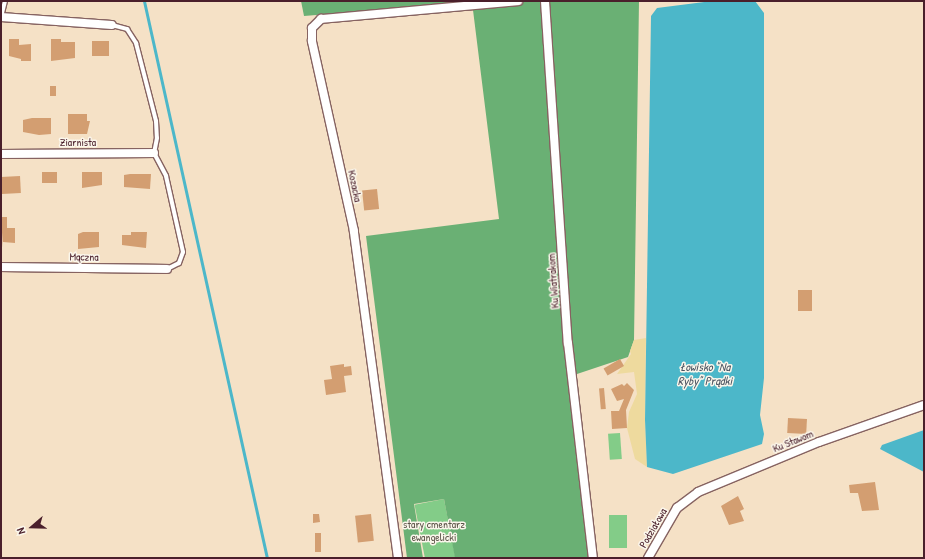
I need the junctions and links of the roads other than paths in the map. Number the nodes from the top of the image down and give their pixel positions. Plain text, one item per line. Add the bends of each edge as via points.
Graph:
1 (5, 1) edge
2 (518, 1) edge
3 (545, 1) edge
4 (1, 17) edge
5 (112, 25) joint
6 (154, 153) junction
7 (1, 154) edge
8 (1, 268) edge
9 (167, 269) joint
10 (924, 405) edge
11 (677, 508) joint
12 (398, 558) edge
13 (593, 558) edge
14 (648, 558) edge

1 - 4 lane
2 - 12 street, Kozacka via 321,19 312,28 312,41 354,231
3 - 13 street, Ku Wiatrakom via 568,344
4 - 5 street
5 - 6 lane via 127,29 136,43 156,121 157,138
6 - 7 street, Ziarnista
6 - 9 lane via 166,176 183,252 179,263
8 - 9 street, Mączna
10 - 11 street, Ku Stawom via 819,442 698,492
11 - 14 street, Podziałowa

